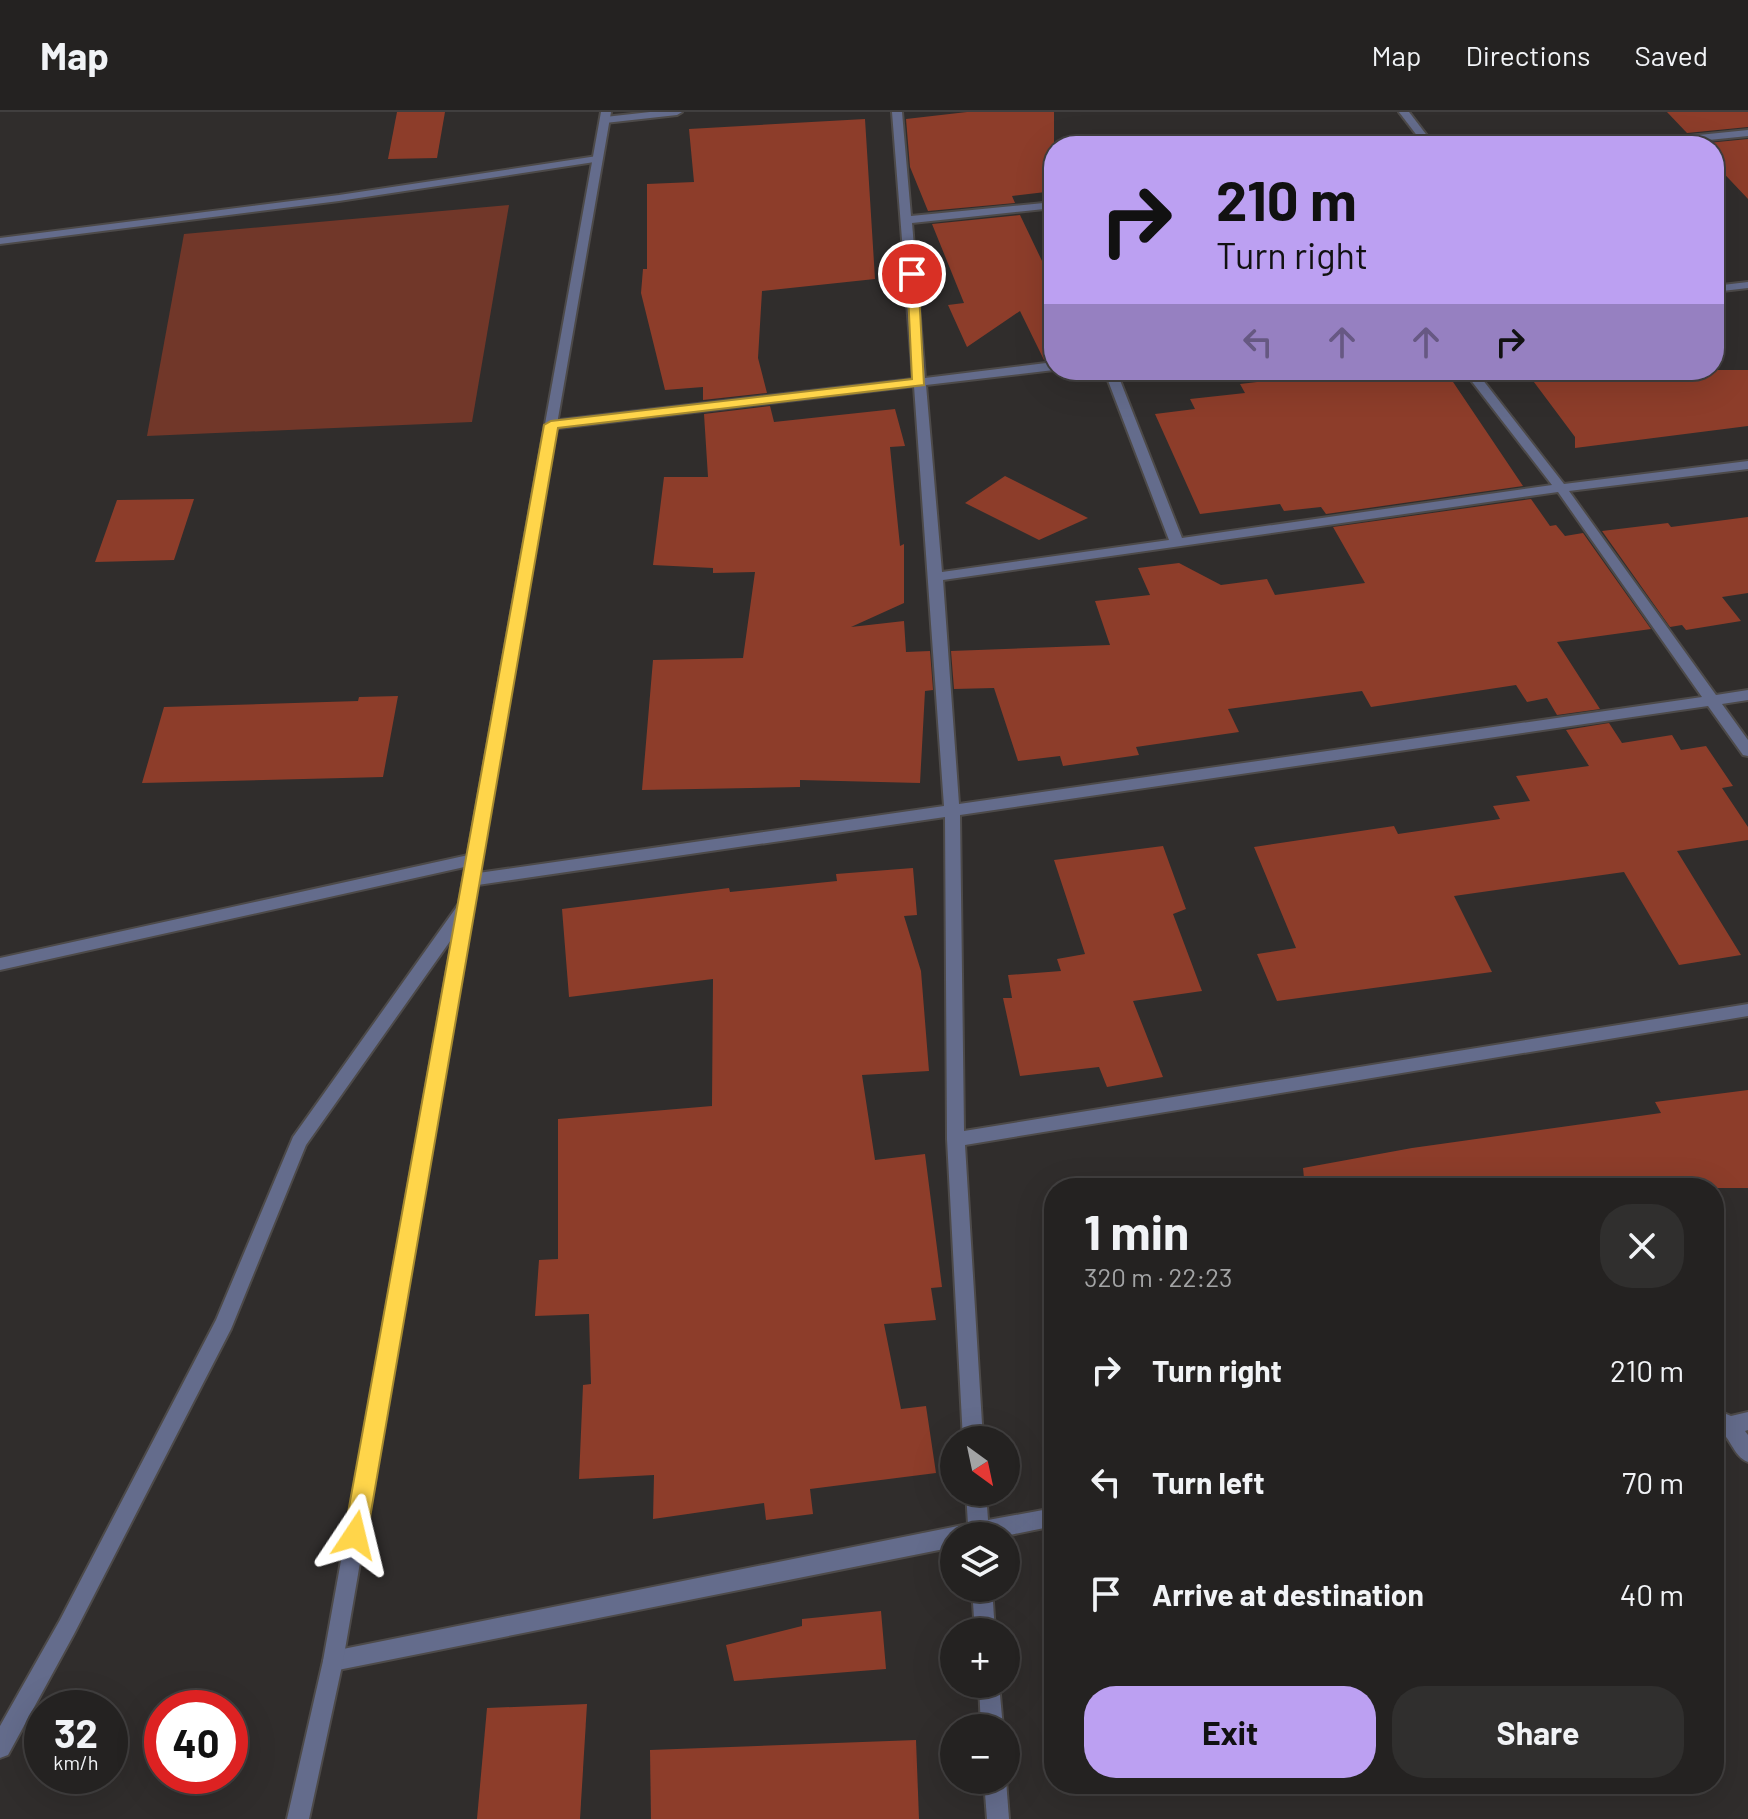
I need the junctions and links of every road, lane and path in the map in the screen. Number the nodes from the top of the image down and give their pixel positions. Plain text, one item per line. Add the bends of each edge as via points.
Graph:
1 (677, 112) edge
2 (897, 112) edge
3 (1404, 112) edge
4 (605, 116) edge
5 (1748, 133) edge
6 (1422, 136) edge
7 (1718, 136) edge
8 (597, 159) junction
9 (1044, 206) edge
10 (908, 220) junction
11 (0, 241) edge
12 (1748, 285) edge
13 (1724, 288) edge
14 (1044, 367) edge
15 (1114, 380) edge
16 (1477, 380) edge
17 (919, 382) junction
18 (551, 425) junction
19 (1748, 465) edge
20 (1561, 488) junction
21 (1177, 543) junction
22 (936, 577) junction
23 (1748, 695) edge
24 (1712, 701) junction
25 (1748, 751) edge
26 (952, 812) junction
27 (473, 860) junction
28 (471, 880) junction
29 (464, 909) junction
30 (0, 964) edge
31 (1748, 1010) edge
32 (956, 1139) junction
33 (1731, 1421) edge
34 (972, 1426) edge
35 (1748, 1453) edge
36 (1044, 1519) edge
37 (1020, 1525) edge
38 (940, 1539) edge
39 (333, 1661) junction
40 (0, 1747) edge
41 (996, 1794) edge
42 (298, 1819) edge
43 (998, 1819) edge

1 - 4 street
2 - 10 street
3 - 6 street
4 - 8 street
5 - 7 street
8 - 11 street
8 - 18 street
9 - 10 street
10 - 17 street
12 - 13 street
14 - 17 street
15 - 21 street
16 - 20 street
17 - 18 street
17 - 22 street
18 - 27 street
19 - 20 street
20 - 21 street
20 - 24 street
21 - 22 street
22 - 26 street
23 - 24 street
24 - 25 street
24 - 26 street
26 - 28 street
26 - 32 street
27 - 28 street
27 - 30 street
28 - 29 street
29 - 39 street
29 - 40 street via 299,1142 224,1323
31 - 32 street
32 - 34 street
33 - 35 street
36 - 37 street
38 - 39 street
39 - 42 street
41 - 43 street

